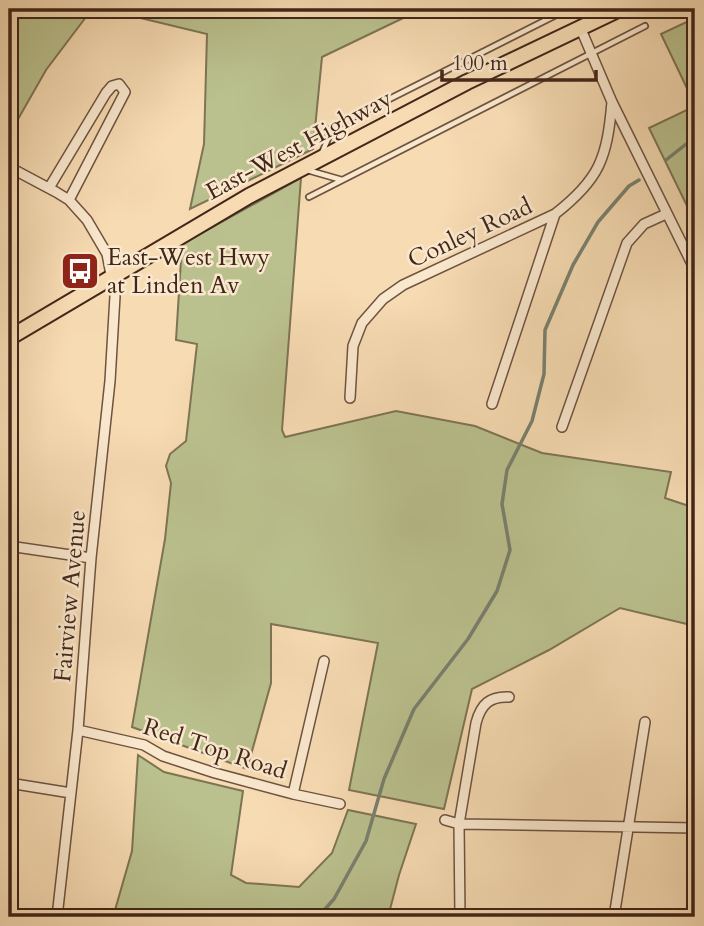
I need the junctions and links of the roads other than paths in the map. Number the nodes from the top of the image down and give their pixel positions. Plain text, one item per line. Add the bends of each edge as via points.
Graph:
1 (569, 9) edge
2 (620, 9) edge
3 (595, 14) edge
4 (645, 26) dead end
5 (580, 27) junction
6 (592, 55) junction
7 (612, 102) junction
8 (335, 126) junction
9 (312, 138) dead end
10 (320, 158) junction
11 (9, 167) edge
12 (298, 170) junction
13 (343, 180) junction
14 (49, 188) junction
15 (309, 197) dead end
16 (69, 200) junction
17 (555, 214) junction
18 (666, 214) junction
19 (695, 270) edge
20 (112, 277) junction
21 (9, 338) edge
22 (350, 398) dead end
23 (492, 404) dead end
24 (562, 427) dead end
25 (9, 546) edge
26 (91, 558) junction
27 (324, 661) dead end
28 (509, 697) dead end
29 (645, 722) dead end
30 (78, 730) junction
31 (9, 783) edge
32 (71, 793) junction
33 (293, 794) junction
34 (340, 804) dead end
35 (445, 820) dead end
36 (458, 824) junction
37 (628, 826) junction
38 (695, 828) edge
39 (57, 917) edge
40 (460, 917) edge
41 (614, 917) edge

1 - 8 lane
2 - 3 main road, East-West Highway
3 - 5 main road, East-West Highway
4 - 6 lane
5 - 6 street
5 - 10 main road, East-West Highway
6 - 7 street
6 - 13 lane
7 - 17 street, Conley Road via 599,168
7 - 18 street
8 - 9 lane
8 - 10 lane
10 - 12 main road, East-West Highway
11 - 14 street, Fairview Avenue
12 - 13 lane
12 - 20 main road, East-West Highway
13 - 15 lane
14 - 16 street, Fairview Avenue
14 - 16 street via 106,93 119,84 125,92
16 - 20 street, Fairview Avenue via 101,241
17 - 22 street, Conley Road via 403,285 383,299 362,323 354,346
17 - 23 street
18 - 19 street
18 - 24 street via 644,224 626,243
20 - 21 main road, East-West Highway
20 - 26 street, Fairview Avenue via 115,318
25 - 26 street
26 - 30 street, Fairview Avenue
27 - 33 street
28 - 36 street via 496,696 480,711
29 - 37 street
30 - 32 street, Fairview Avenue
30 - 33 street, Red Top Road via 144,745 184,763
31 - 32 street
32 - 39 street, Fairview Avenue
33 - 34 street, Red Top Road
35 - 36 street
36 - 37 street
36 - 40 street
37 - 38 street
37 - 41 street

